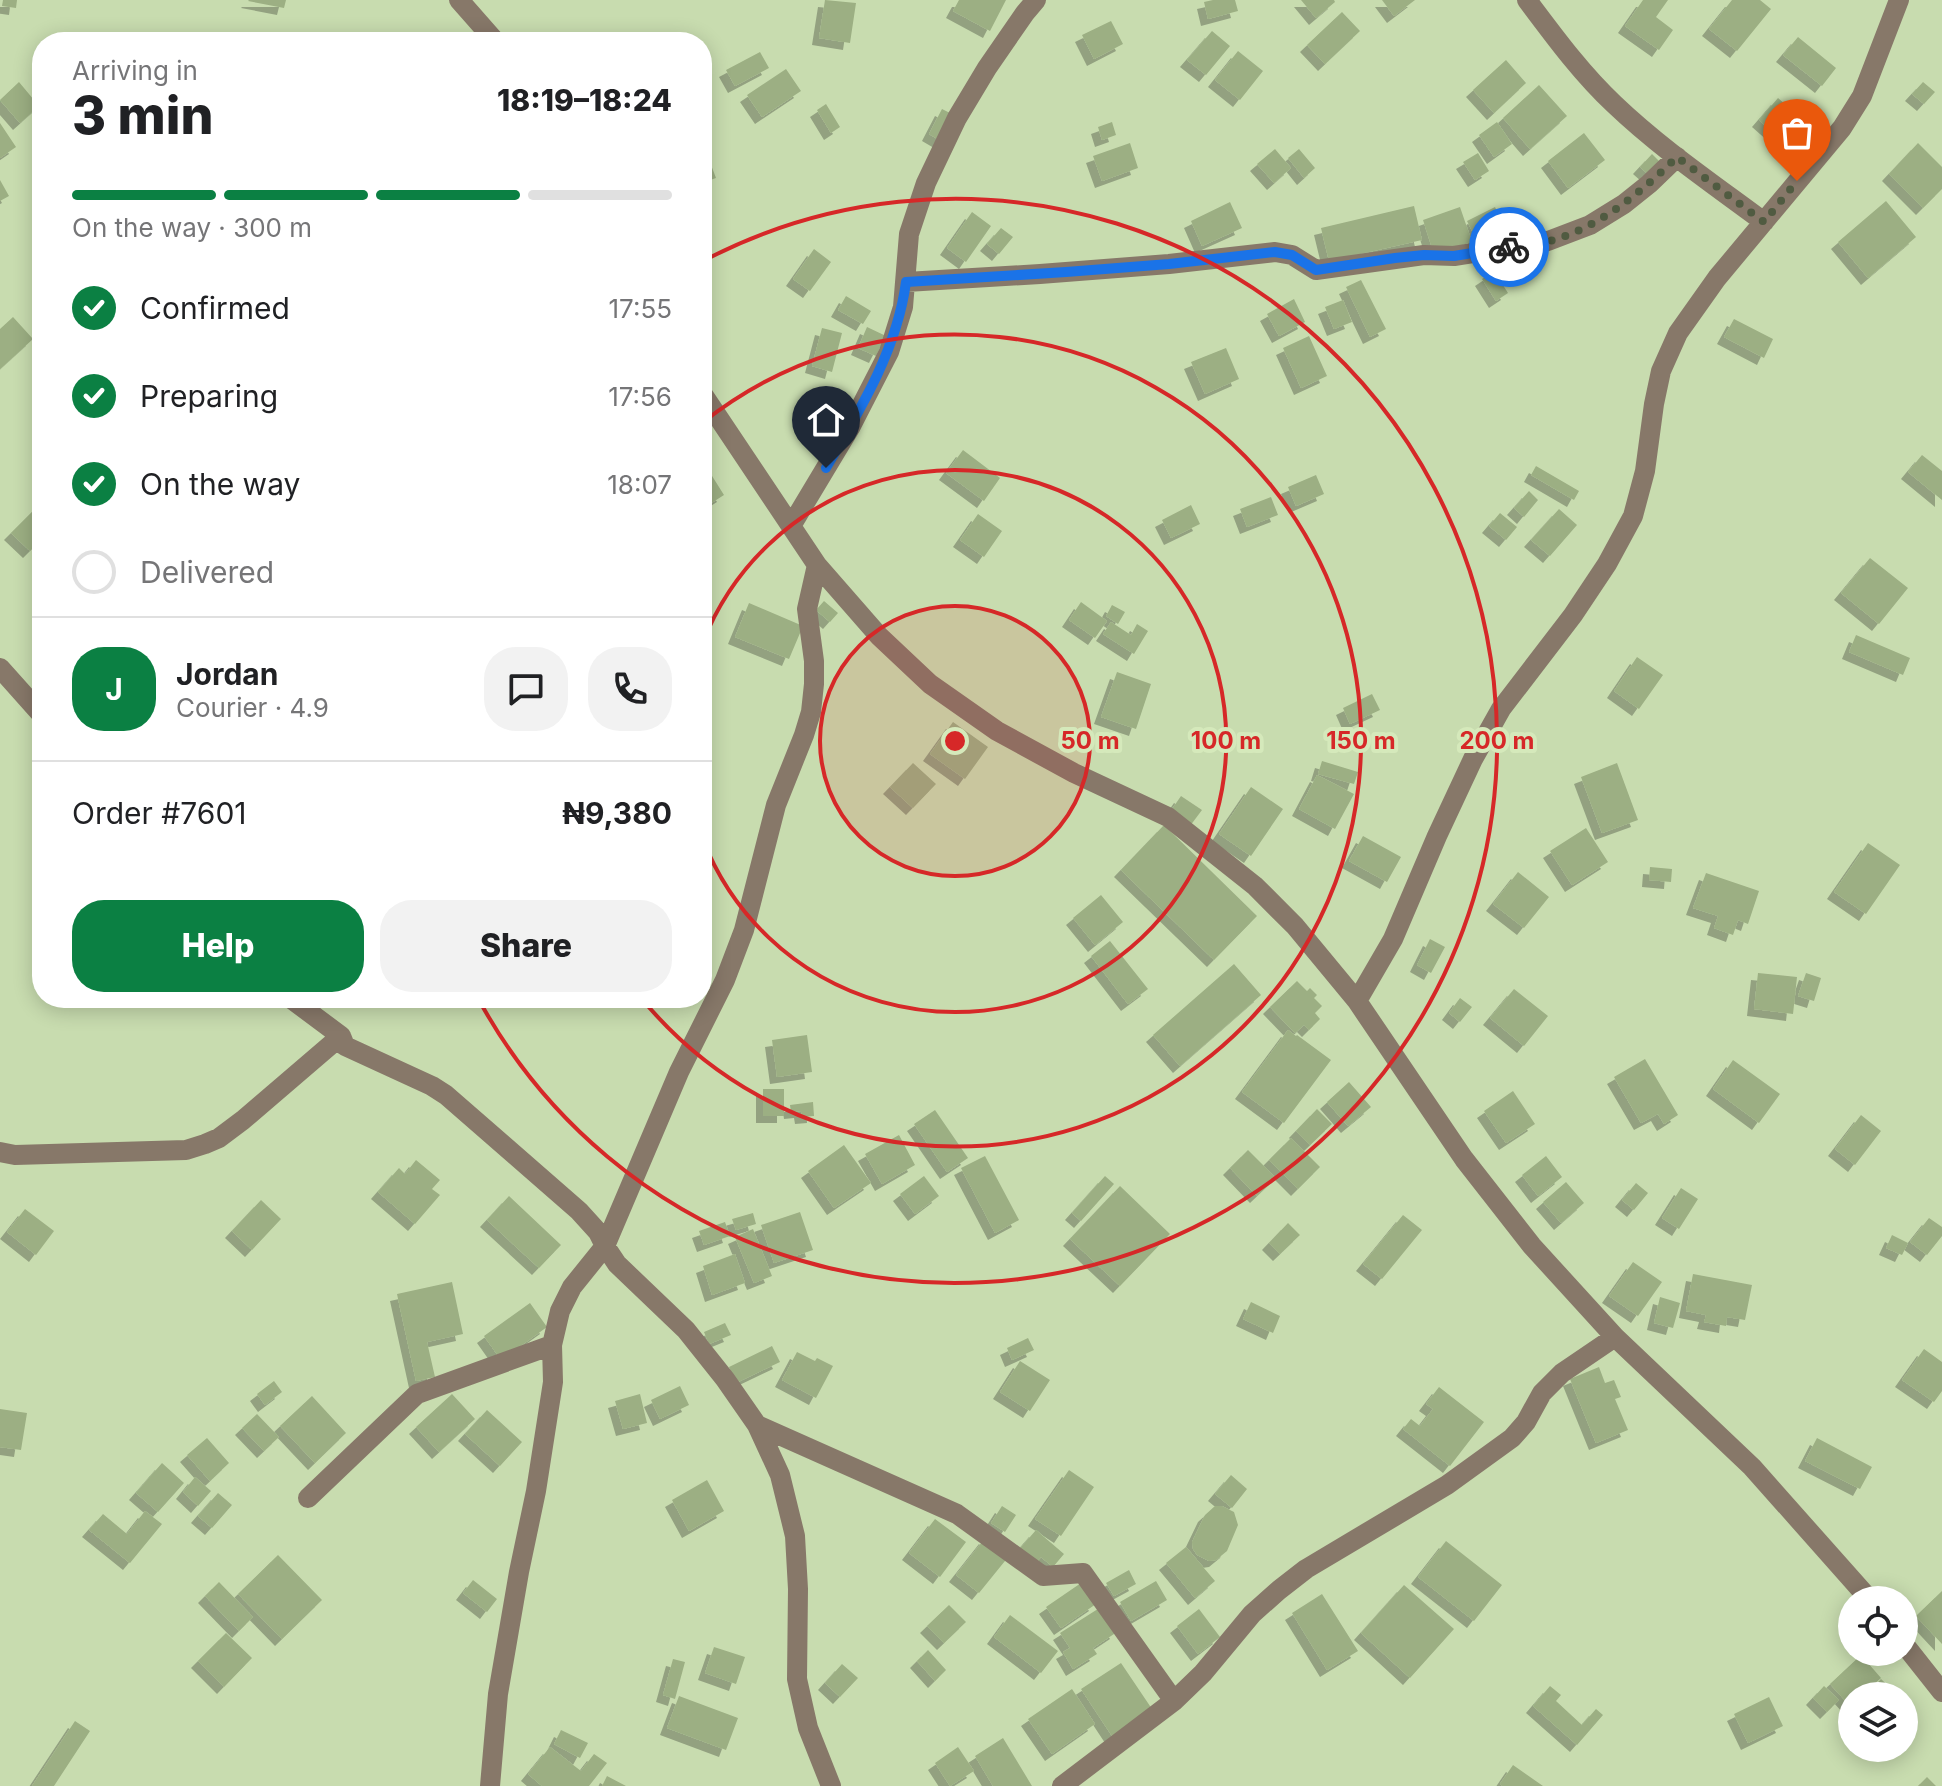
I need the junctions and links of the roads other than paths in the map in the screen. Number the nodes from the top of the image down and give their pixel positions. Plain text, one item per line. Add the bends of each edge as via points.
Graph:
1 (459, 0) edge
2 (1036, 0) edge
3 (1527, 0) edge
4 (1899, 0) edge
5 (487, 32) edge
6 (1677, 157) junction
7 (1764, 222) junction
8 (906, 282) junction
9 (712, 408) edge
10 (791, 526) junction
11 (817, 565) junction
12 (0, 668) edge
13 (32, 704) edge
14 (1357, 1001) junction
15 (712, 1006) edge
16 (303, 1008) edge
17 (711, 1008) edge
18 (341, 1036) junction
19 (0, 1152) edge
20 (605, 1246) junction
21 (1615, 1337) junction
22 (552, 1345) junction
23 (757, 1425) junction
24 (308, 1498) dead end
25 (1858, 1586) edge
26 (1918, 1662) edge
27 (1942, 1692) edge
28 (1174, 1701) junction
29 (490, 1786) edge
30 (831, 1786) edge
31 (1062, 1786) edge

1 - 5 street
2 - 8 street via 987,68 926,183 909,234
3 - 6 street via 1613,104
4 - 7 street via 1862,96
6 - 7 street
6 - 8 street via 1624,204 1548,241 1316,270 1292,255 1275,252
7 - 14 street via 1678,333 1661,371 1633,516 1573,615 1501,709 1393,939
8 - 10 street via 889,352
9 - 10 street
10 - 11 street
11 - 14 street via 930,684 997,731 1168,817 1255,886
11 - 15 street via 807,609 814,661 811,712 776,805 744,930
12 - 13 street
14 - 21 street via 1464,1159 1532,1246
16 - 18 street
17 - 20 street
18 - 19 street via 243,1120 205,1144 186,1150
18 - 20 street via 345,1046 446,1095 592,1223
20 - 22 street via 572,1287
20 - 23 street via 686,1330
21 - 25 street via 1752,1467
21 - 28 street via 1562,1373 1512,1438 1279,1590
22 - 24 street via 417,1394
22 - 29 street via 553,1382 498,1694
23 - 28 street via 957,1514 1043,1576 1083,1573
23 - 30 street via 780,1475 795,1536 797,1679 808,1728
26 - 27 street
28 - 31 street

